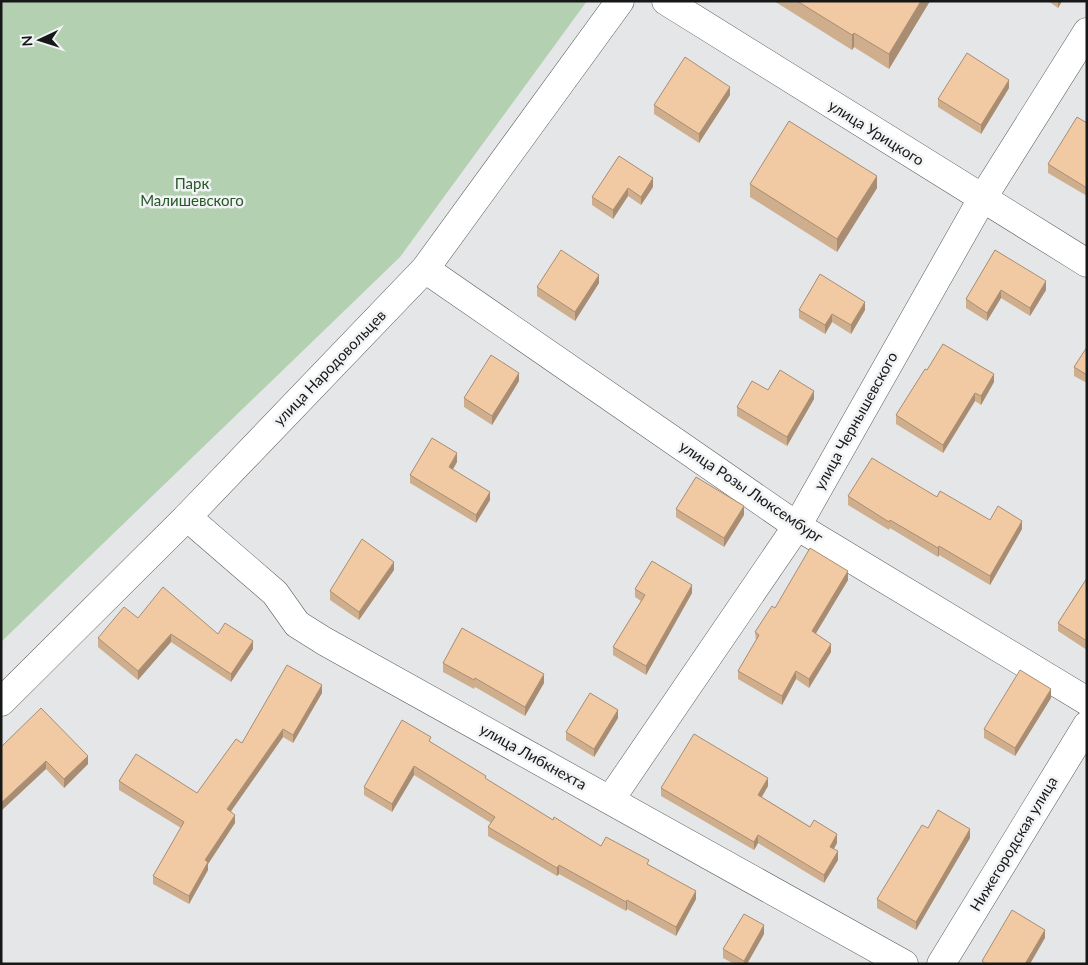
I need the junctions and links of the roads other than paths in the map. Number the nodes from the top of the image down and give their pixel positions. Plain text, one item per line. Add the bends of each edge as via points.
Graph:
1 (620, 1) edge
2 (666, 1) edge
3 (1087, 32) edge
4 (982, 199) junction
5 (1087, 263) edge
6 (425, 269) junction
7 (187, 517) junction
8 (797, 526) junction
9 (1087, 701) edge
10 (1, 702) edge
11 (1087, 725) edge
12 (610, 800) junction
13 (904, 964) edge
14 (941, 964) edge

1 - 6 street, улица Народовольцев
2 - 4 street, улица Урицкого
3 - 4 street, улица Чернышевского
4 - 5 street, улица Урицкого
4 - 8 street, улица Чернышевского
6 - 7 street, улица Народовольцев
6 - 8 street, улица Розы Люксембург
7 - 10 street, улица Народовольцев
7 - 12 street, улица Либкнехта via 275,593 297,624
8 - 9 street, улица Розы Люксембург
8 - 12 street, улица Чернышевского
11 - 14 street, Нижегородская улица
12 - 13 street, улица Либкнехта

